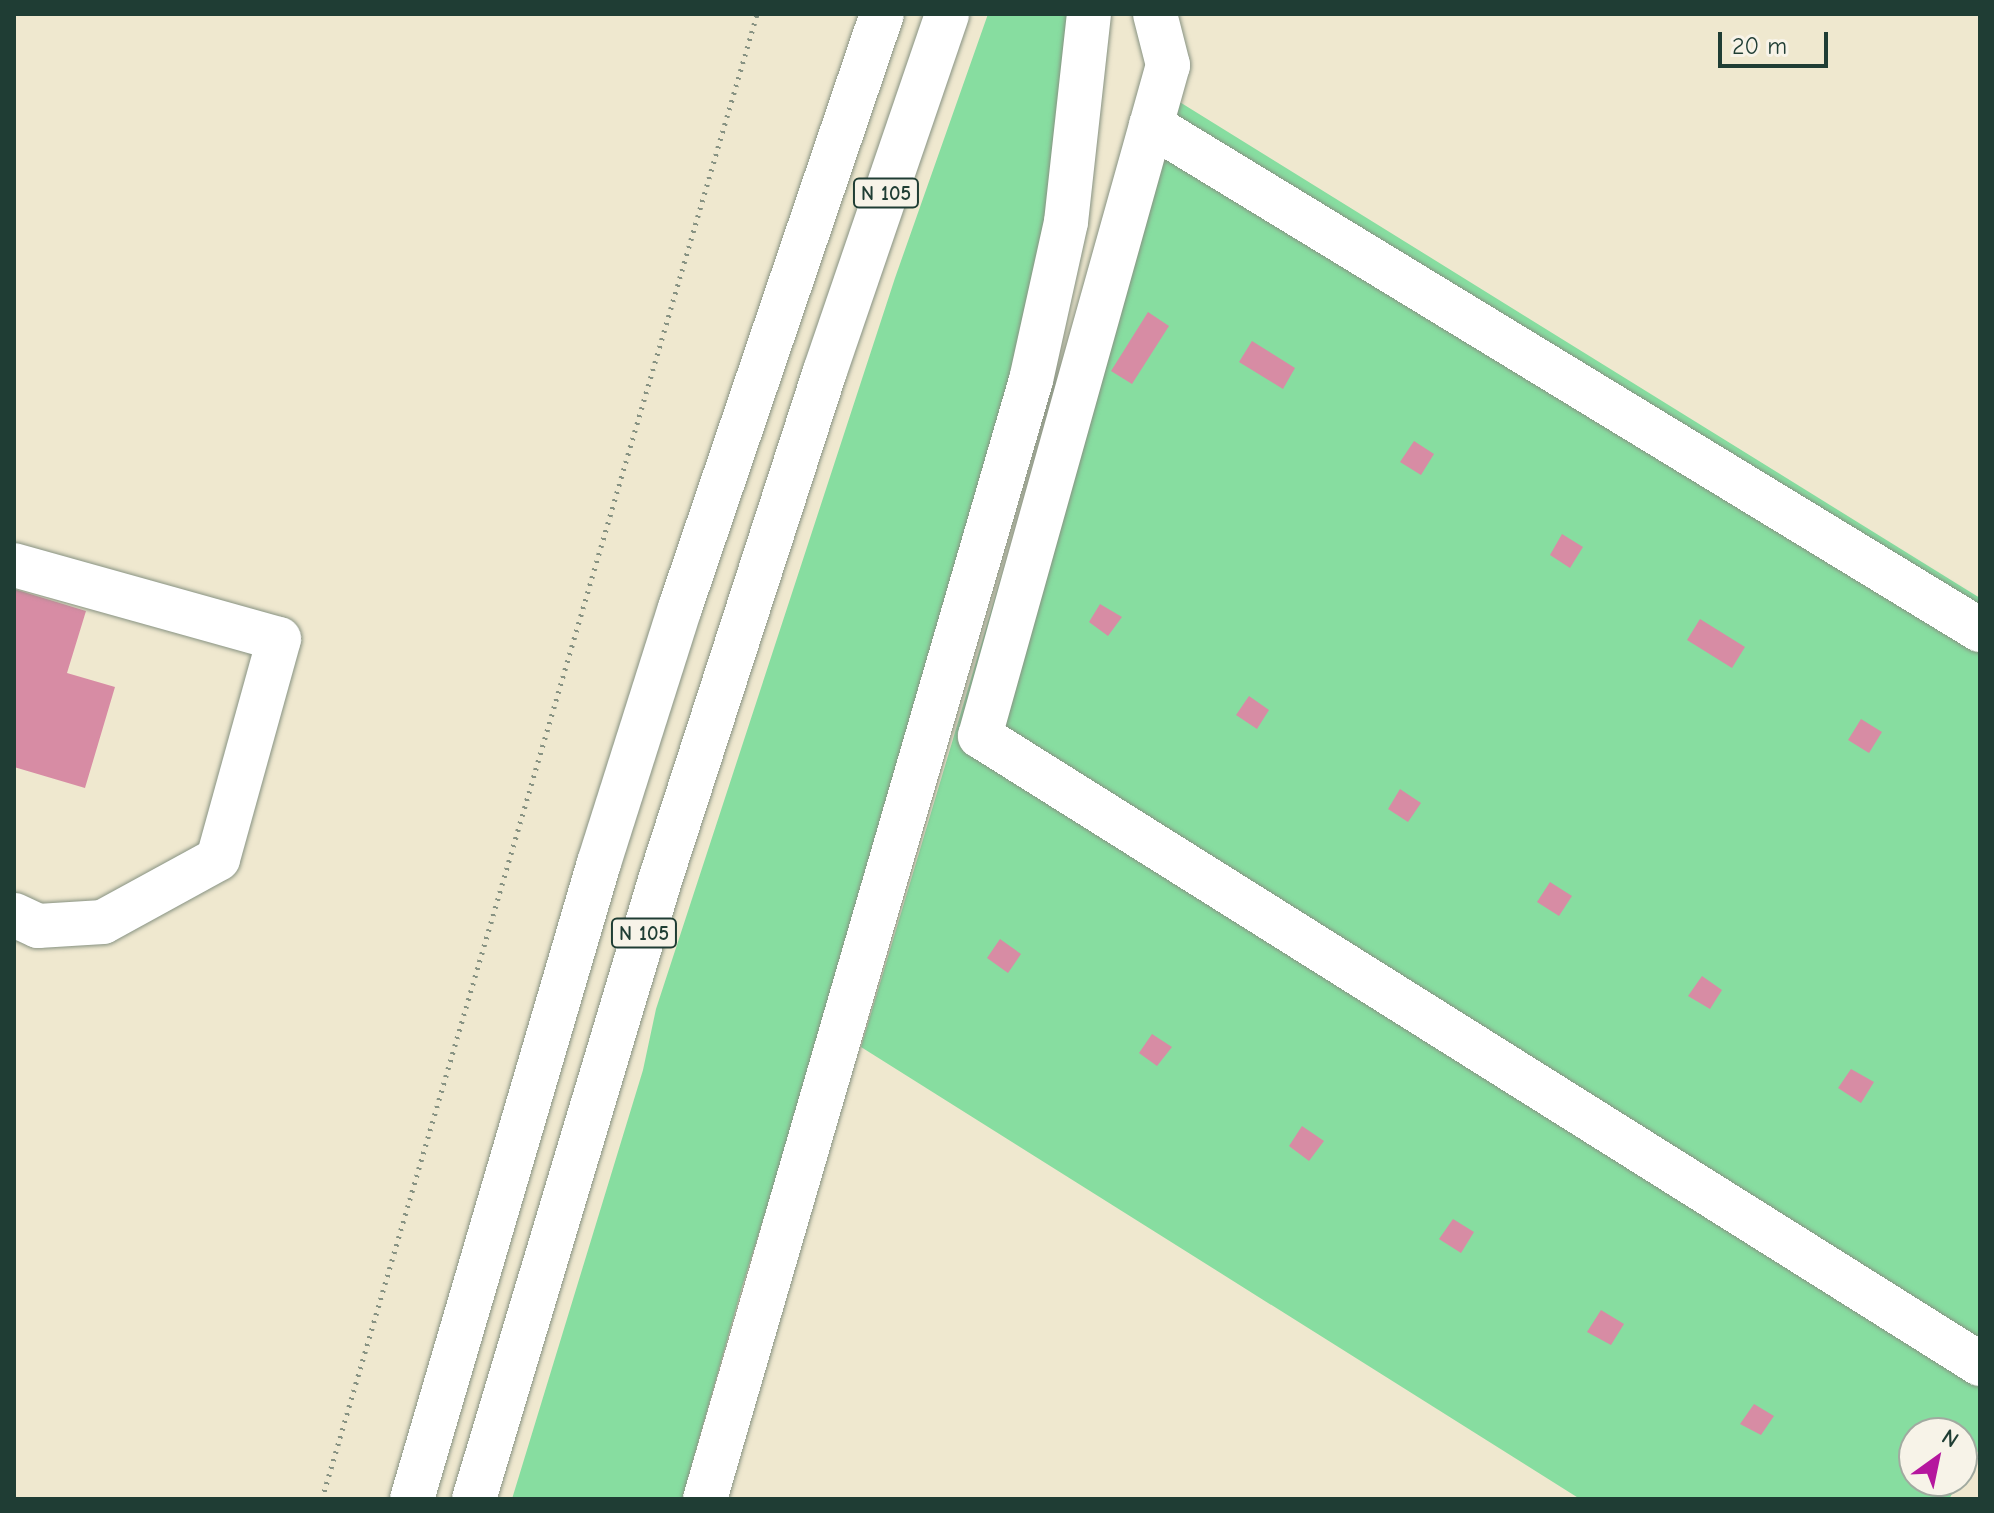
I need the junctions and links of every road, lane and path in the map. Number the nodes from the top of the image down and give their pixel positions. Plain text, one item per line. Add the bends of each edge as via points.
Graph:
1 (757, 14) edge
2 (882, 14) edge
3 (947, 14) edge
4 (1089, 14) edge
5 (1155, 14) edge
6 (1151, 125) junction
7 (14, 565) edge
8 (1980, 630) edge
9 (14, 915) edge
10 (1980, 1364) edge
11 (322, 1499) edge
12 (412, 1499) edge
13 (474, 1499) edge
14 (705, 1499) edge

1 - 11 path
2 - 12 main road, N 105 via 599,863
3 - 13 main road, N 105 via 661,877
4 - 14 main road via 1066,222 1031,380
5 - 6 main road via 1168,65
6 - 8 main road
6 - 10 main road via 980,736
7 - 9 main road via 279,639 218,859 103,922 38,926

